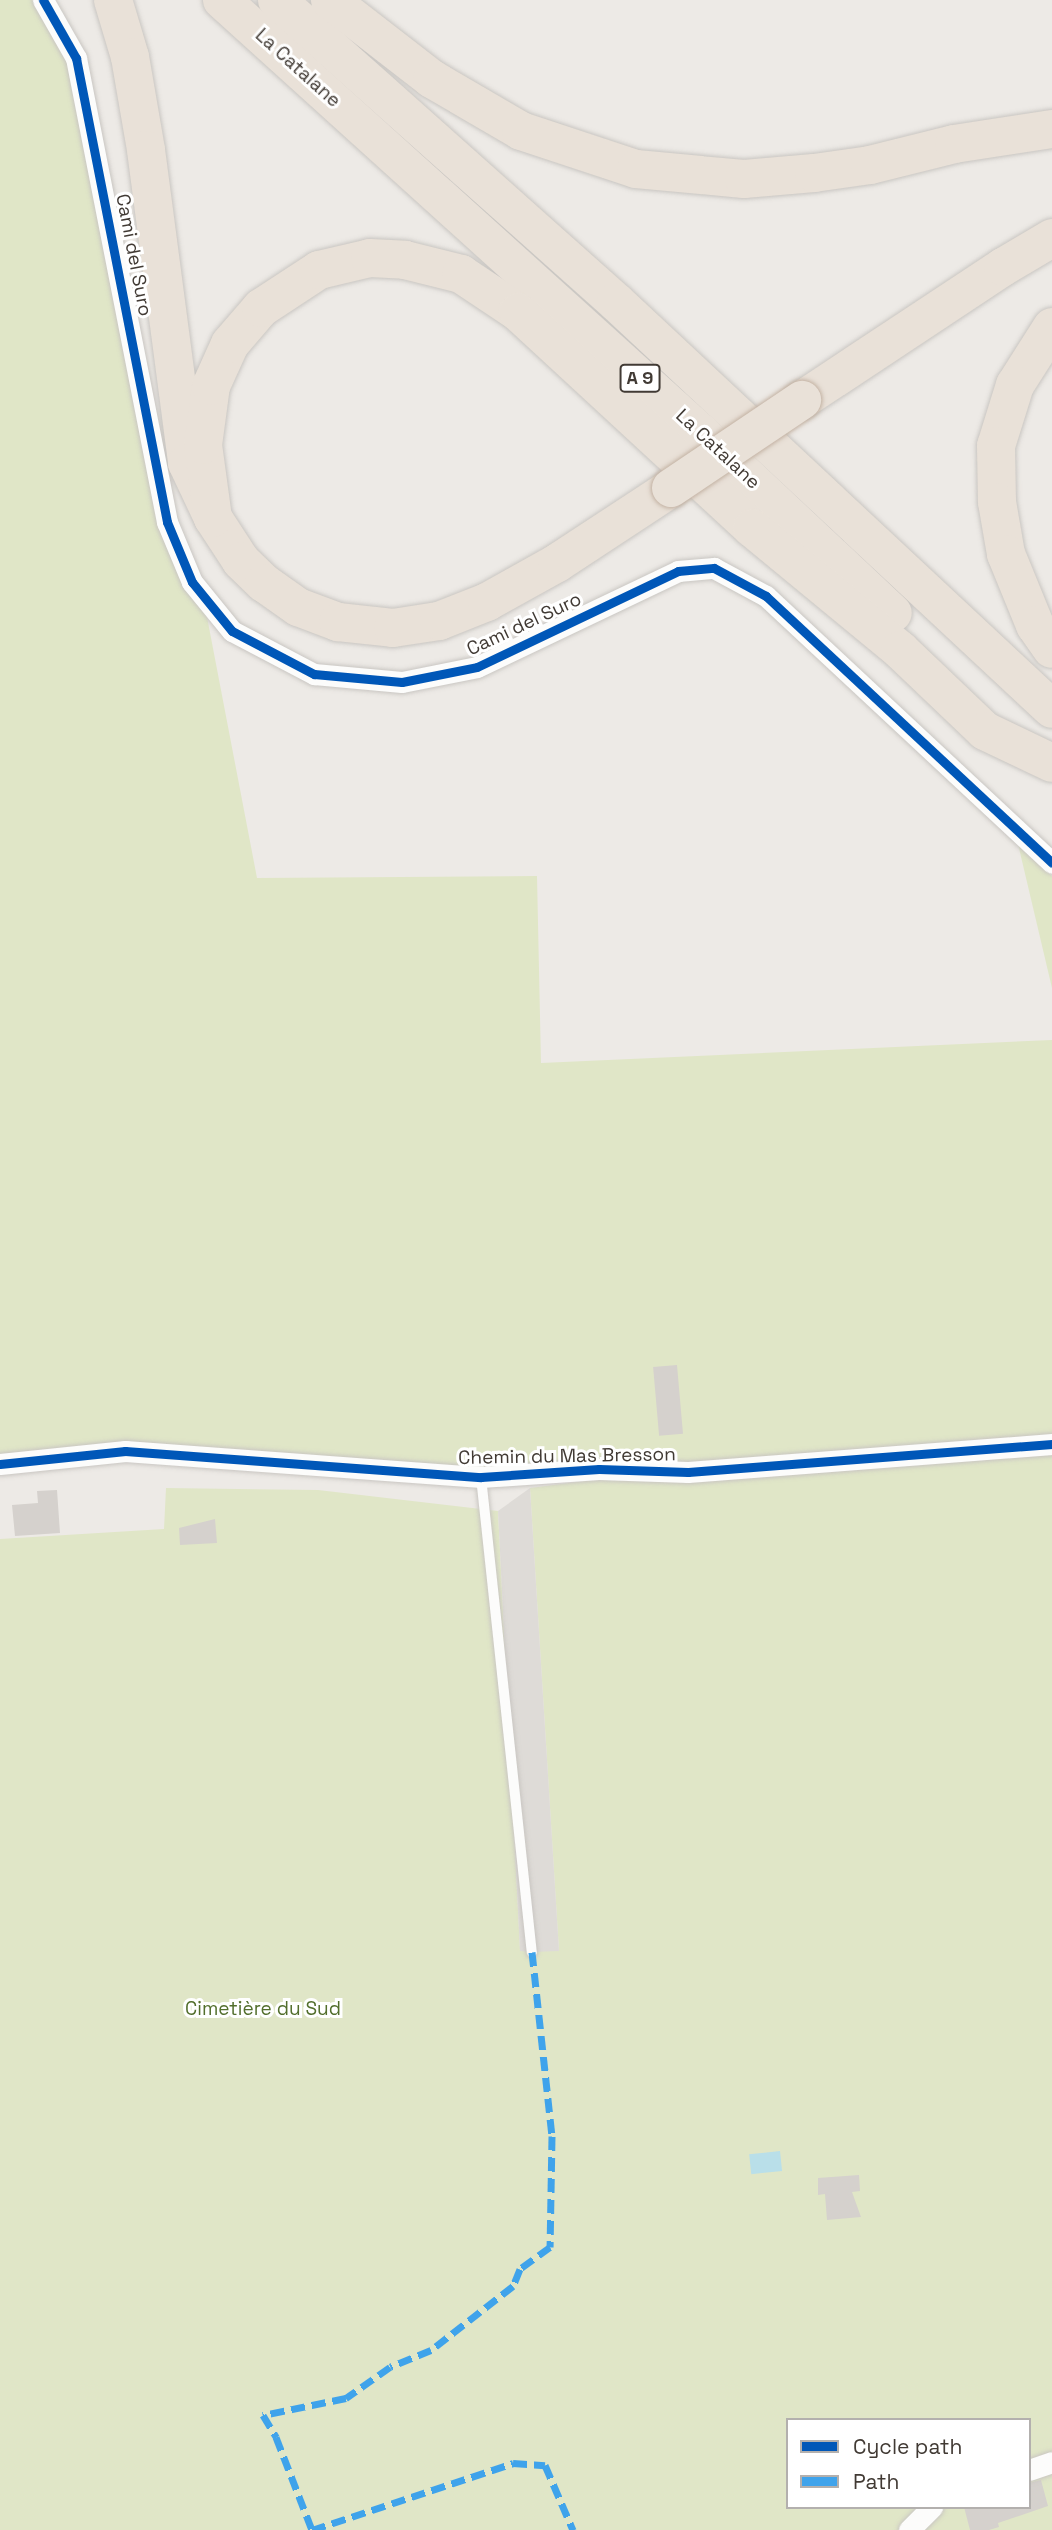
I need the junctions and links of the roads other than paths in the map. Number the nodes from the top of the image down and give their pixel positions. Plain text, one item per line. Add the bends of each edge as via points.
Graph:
1 (43, 0) edge
2 (113, 0) edge
3 (222, 0) edge
4 (277, 0) edge
5 (330, 0) edge
6 (1052, 129) edge
7 (1052, 238) edge
8 (1052, 327) edge
9 (213, 518) junction
10 (1052, 649) edge
11 (1052, 709) edge
12 (1052, 763) edge
13 (1052, 863) edge
14 (1052, 1444) edge
15 (0, 1464) edge
16 (481, 1477) junction
17 (532, 1952) dead end
18 (1052, 2462) edge
19 (1031, 2469) edge
20 (930, 2509) edge
21 (909, 2530) edge

1 - 13 street, Cami del Suro via 76,58 167,522 192,582 232,631 314,674 402,682 477,667 678,571 715,568 766,596
2 - 9 highway via 130,57 146,150 187,463
3 - 12 highway, La Catalane / A 9 via 701,433
4 - 11 highway, La Catalane / A 9 via 616,302
5 - 6 highway via 432,79 521,131 636,169 744,179 814,173
7 - 9 highway, bridge via 557,563 487,602 439,621 393,628 338,622 298,607 241,562
8 - 10 highway via 1015,385 996,446 996,491 1006,554 1035,625
9 - 12 highway via 203,445 211,386 230,344 261,308 319,270 370,258 405,260 461,274 518,312 752,528 900,650 985,731
14 - 16 street, Chemin du Mas Bresson via 688,1472 599,1469
15 - 16 street, Chemin du Mas Bresson via 124,1451
16 - 17 lane
18 - 19 street
20 - 21 street

